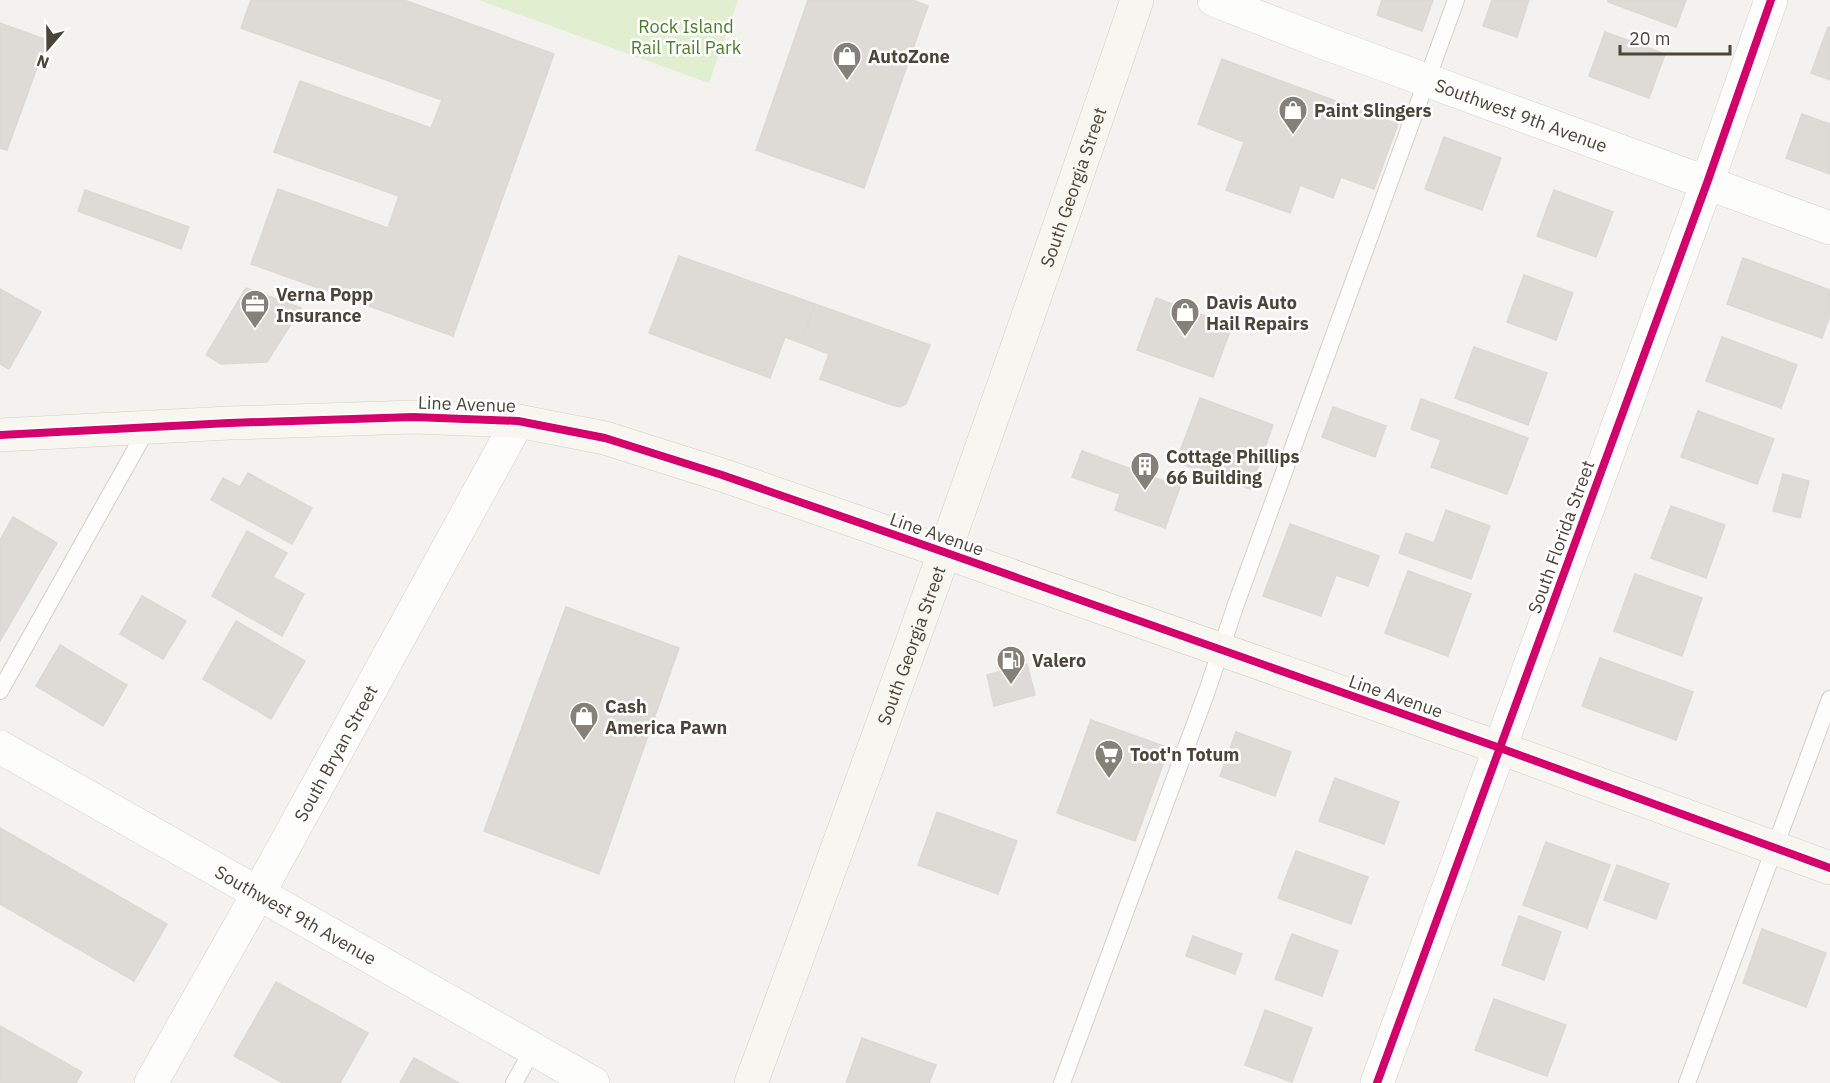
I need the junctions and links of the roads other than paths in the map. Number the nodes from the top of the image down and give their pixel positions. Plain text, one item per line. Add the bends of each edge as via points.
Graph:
1 (1137, 0) edge
2 (1214, 0) edge
3 (1456, 0) edge
4 (1771, 0) edge
5 (1427, 81) junction
6 (1707, 183) junction
7 (1830, 228) edge
8 (518, 421) junction
9 (148, 427) junction
10 (0, 435) edge
11 (944, 552) junction
12 (1221, 650) junction
13 (0, 691) edge
14 (1830, 699) edge
15 (0, 747) edge
16 (1500, 748) junction
17 (1774, 848) junction
18 (1830, 868) edge
19 (258, 894) junction
20 (533, 1049) junction
21 (151, 1083) edge
22 (514, 1083) edge
23 (593, 1083) edge
24 (751, 1083) edge
25 (1062, 1083) edge
26 (1377, 1083) edge
27 (1686, 1083) edge

1 - 11 main road, South Georgia Street
2 - 5 street, Southwest 9th Avenue
3 - 5 lane
4 - 6 street, South Florida Street
5 - 6 street, Southwest 9th Avenue
5 - 12 lane
6 - 7 street, Southwest 9th Avenue
6 - 16 street, South Florida Street
8 - 9 main road, Line Avenue via 413,417
8 - 11 main road, Line Avenue via 605,438 666,456
8 - 19 street, South Bryan Street
9 - 10 main road, Line Avenue
9 - 13 lane
11 - 12 main road, Line Avenue
11 - 24 main road, South Georgia Street
12 - 16 main road, Line Avenue
12 - 25 lane
14 - 17 lane
15 - 19 street, Southwest 9th Avenue
16 - 17 main road, Line Avenue
16 - 26 street, South Florida Street
17 - 18 main road, Line Avenue
17 - 27 lane
19 - 20 street, Southwest 9th Avenue
19 - 21 street, South Bryan Street
20 - 22 lane
20 - 23 street, Southwest 9th Avenue

